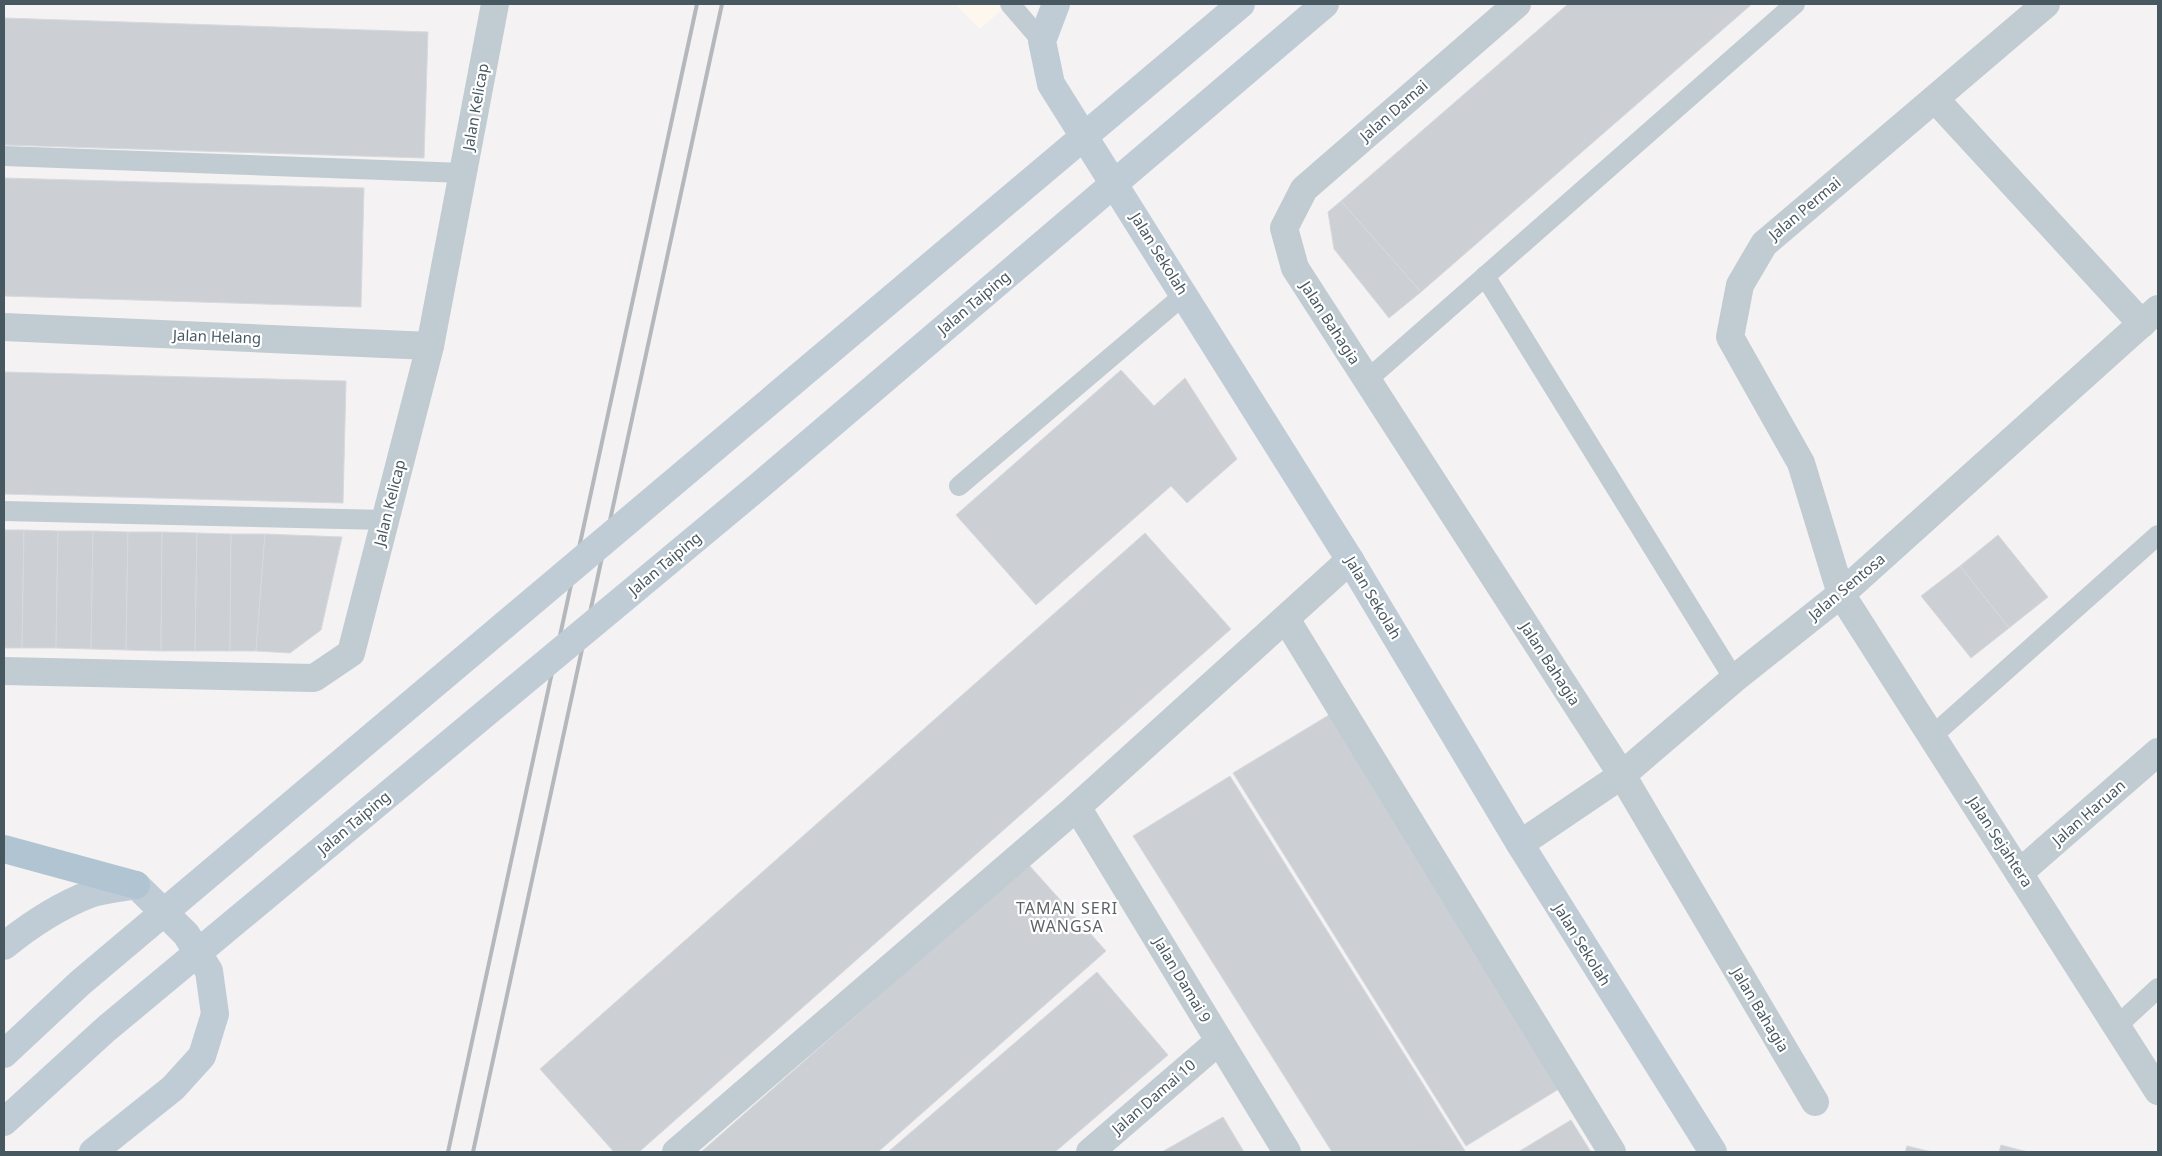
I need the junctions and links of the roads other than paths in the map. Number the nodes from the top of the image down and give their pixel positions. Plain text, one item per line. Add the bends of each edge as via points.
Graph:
1 (495, 4) edge
2 (1010, 4) edge
3 (1056, 4) edge
4 (1242, 4) edge
5 (1325, 4) edge
6 (1517, 4) edge
7 (1795, 4) edge
8 (2046, 4) edge
9 (1042, 41) junction
10 (1935, 99) junction
11 (4, 156) edge
12 (464, 173) junction
13 (1284, 228) joint
14 (1485, 276) junction
15 (1184, 295) junction
16 (2150, 316) edge
17 (4, 327) edge
18 (430, 346) junction
19 (1367, 380) junction
20 (959, 486) dead end
21 (4, 511) edge
22 (386, 520) junction
23 (2158, 536) edge
24 (1350, 560) junction
25 (1841, 594) junction
26 (1286, 618) junction
27 (4, 670) edge
28 (1734, 679) junction
29 (1932, 736) junction
30 (2158, 752) edge
31 (1622, 775) junction
32 (1077, 807) junction
33 (1520, 844) junction
34 (4, 849) edge
35 (2019, 873) junction
36 (136, 886) junction
37 (4, 946) edge
38 (2158, 988) edge
39 (2116, 1026) junction
40 (1219, 1041) junction
41 (4, 1054) edge
42 (2158, 1091) edge
43 (1815, 1102) dead end
44 (4, 1122) edge
45 (1104, 1148) edge
46 (93, 1152) edge
47 (676, 1152) edge
48 (1287, 1152) edge
49 (1612, 1152) edge
50 (1713, 1152) edge

1 - 12 street, Jalan Kelicap
2 - 9 lane
3 - 9 main road
4 - 41 main road, bridge via 80,983
5 - 44 main road, Jalan Taiping, bridge via 759,486 106,1029
6 - 13 street, Jalan Damai via 1304,190
7 - 14 lane
8 - 10 street, Jalan Permai
9 - 15 main road, Jalan Sekolah via 1051,84
10 - 16 street
10 - 25 street, Jalan Permai via 1764,244 1740,285 1730,337 1802,463
11 - 12 lane
12 - 18 street, Jalan Kelicap
13 - 19 street, Jalan Bahagia via 1295,268
14 - 19 lane
14 - 28 lane
15 - 20 lane
15 - 24 main road, Jalan Sekolah
16 - 25 street, Jalan Sentosa
17 - 18 street, Jalan Helang
18 - 22 street, Jalan Kelicap
19 - 31 street, Jalan Bahagia
21 - 22 lane
22 - 27 street, Jalan Kelicap via 351,653 314,678
23 - 29 lane
24 - 26 street
24 - 33 main road, Jalan Sekolah
25 - 28 street, Jalan Sentosa
25 - 29 street, Jalan Sejahtera
26 - 32 street
26 - 49 street
28 - 31 street, Jalan Sentosa
29 - 35 street, Jalan Sejahtera
30 - 35 street, Jalan Haruan
31 - 33 street, Jalan Sentosa
31 - 43 street, Jalan Bahagia
32 - 40 street, Jalan Damai 9
32 - 47 street
33 - 50 main road, Jalan Sekolah
34 - 36 main road
35 - 39 street, Jalan Sejahtera
36 - 37 main road via 77,900 20,932
36 - 46 main road via 186,934 209,971 215,1014 202,1056 173,1088
38 - 39 lane
39 - 42 street, Jalan Sejahtera
40 - 45 street, Jalan Damai 10
40 - 48 street, Jalan Damai 9

